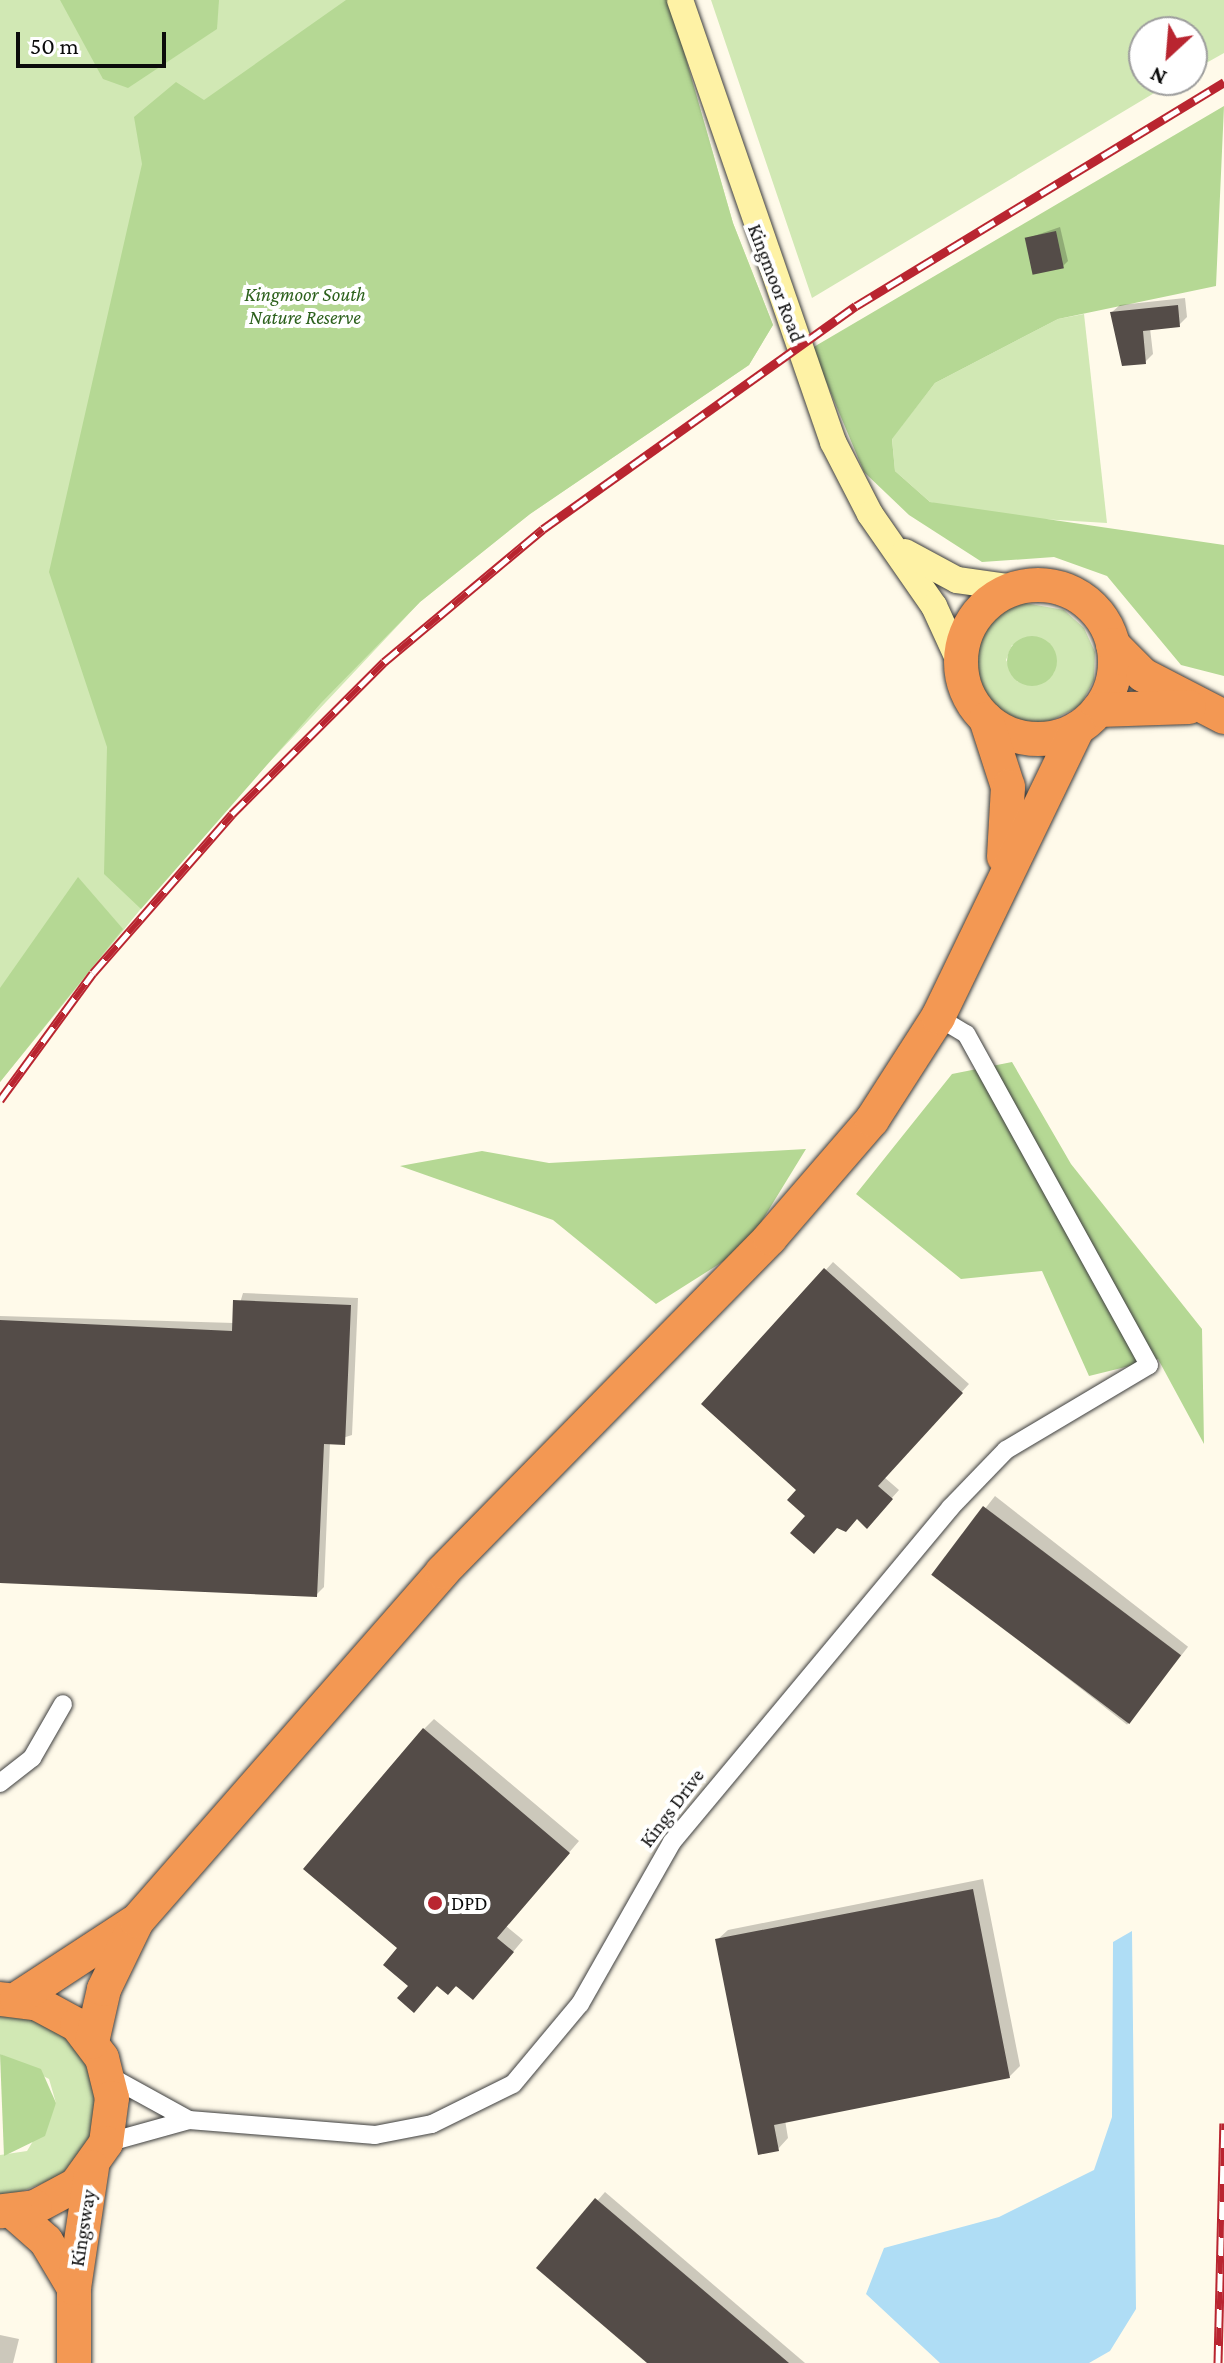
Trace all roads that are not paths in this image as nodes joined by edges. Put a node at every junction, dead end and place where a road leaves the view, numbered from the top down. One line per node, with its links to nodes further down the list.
1 (680, 0): 2 (street, Kingmoor Road)
2 (902, 550): 3 (street, Kingmoor Road); 5 (street, Kingmoor Road)
3 (1015, 588): 4 (highway); 5 (highway)
4 (1113, 645): 6 (highway); 8 (highway)
5 (961, 665): 7 (highway)
6 (1211, 712): 8 (highway)
7 (986, 719): 8 (highway); 9 (highway)
8 (1088, 719): 9 (highway)
9 (1001, 881): 10 (highway)
10 (938, 1017): 13 (highway); 17 (street, Kings Drive)
11 (63, 1704): 12 (street)
12 (0, 1783)
13 (137, 1921): 14 (highway); 15 (highway)
14 (8, 1999): 15 (highway)
15 (92, 2042): 16 (highway)
16 (109, 2076): 17 (street, Kings Drive); 18 (highway, Kingsway)
17 (189, 2120): 18 (street, Kings Drive)
18 (99, 2155): 19 (highway); 20 (highway, Kingsway)
19 (6, 2211): 20 (highway, Kingsway)
20 (74, 2288): 21 (highway, Kingsway)
21 (74, 2363)

